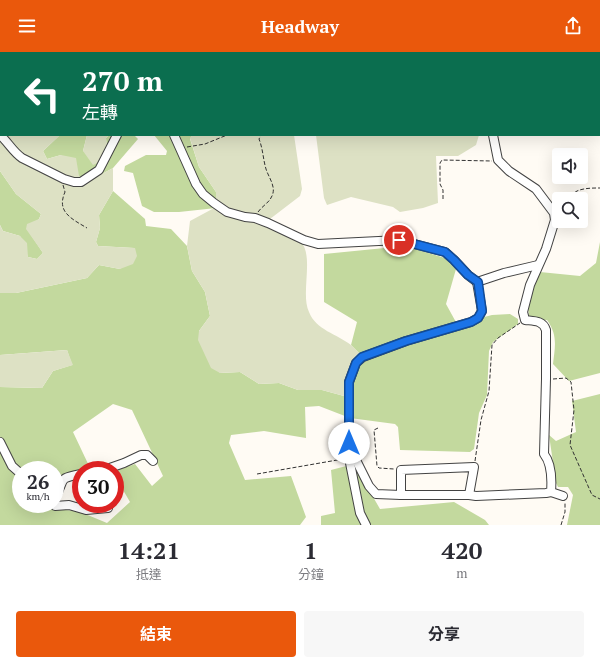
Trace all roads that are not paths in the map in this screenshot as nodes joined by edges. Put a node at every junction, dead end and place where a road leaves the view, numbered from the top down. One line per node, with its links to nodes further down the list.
1 (1, 136): 2 (street)
2 (116, 136)
3 (174, 136): 6 (street)
4 (493, 136): 5 (street)
5 (538, 265): 6 (street); 12 (street)
6 (478, 282): 8 (street)
7 (0, 442): 11 (street)
8 (349, 458): 13 (street); 16 (street)
9 (153, 461): 10 (street)
10 (124, 463)
11 (12, 466)
12 (551, 492): 14 (street); 15 (street)
13 (401, 495): 14 (street); 14 (street)
14 (469, 495)
15 (563, 496)
16 (366, 525)

